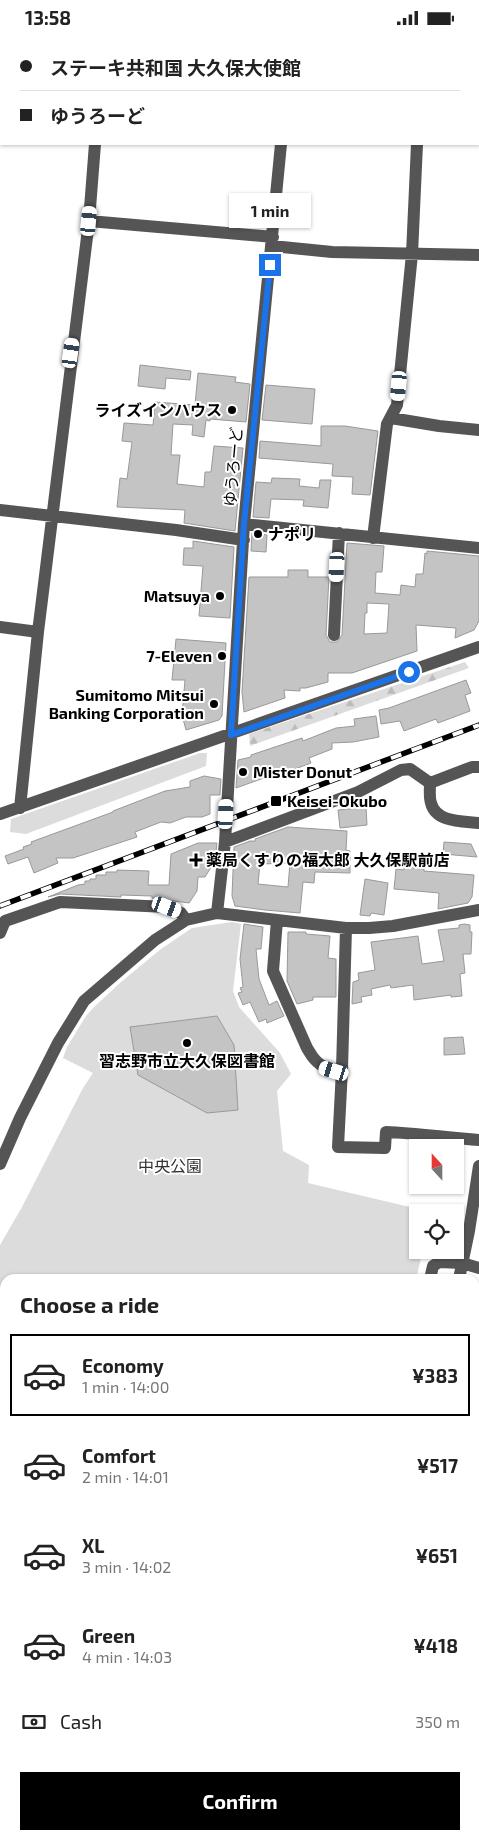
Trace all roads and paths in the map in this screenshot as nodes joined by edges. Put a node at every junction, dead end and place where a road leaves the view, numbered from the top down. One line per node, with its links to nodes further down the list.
1 (95, 145): 4 (street)
2 (281, 145): 5 (street, ゆうろーど)
3 (417, 145): 6 (street)
4 (89, 221): 5 (street); 11 (street)
5 (272, 242): 6 (street); 12 (street, ゆうろーど)
6 (412, 254): 7 (street); 8 (street)
7 (479, 255)
8 (390, 418): 9 (street); 14 (street)
9 (479, 430)
10 (0, 510): 11 (street)
11 (52, 516): 15 (street); 18 (street)
12 (244, 524): 13 (street); 15 (street, ゆうろーど)
13 (339, 533): 14 (street); 19 (street)
14 (373, 537): 16 (street)
15 (244, 540): 21 (street, ゆうろーど)
16 (479, 548)
17 (0, 627): 18 (street)
18 (38, 632): 24 (street)
19 (334, 635)
20 (479, 647): 21 (street)
21 (231, 735): 24 (street); 27 (street, ゆうろーど)
22 (479, 767): 23 (street)
23 (430, 783): 26 (street); 27 (street)
24 (20, 808): 25 (street)
25 (0, 814)
26 (479, 823)
27 (225, 842): 29 (street, ゆうろーど)
28 (479, 910): 32 (street)
29 (217, 913): 30 (street); 31 (street)
30 (186, 920): 33 (street); 36 (street)
31 (277, 920): 32 (street); 34 (street)
32 (346, 927): 34 (street)
33 (0, 933)
34 (342, 1069): 35 (street)
35 (479, 1141)
36 (0, 1164)
37 (479, 1166): 38 (street)
38 (476, 1198): 39 (street)
39 (462, 1263): 40 (street); 41 (street); 42 (street)
40 (479, 1268)
41 (431, 1274)
42 (460, 1274)

